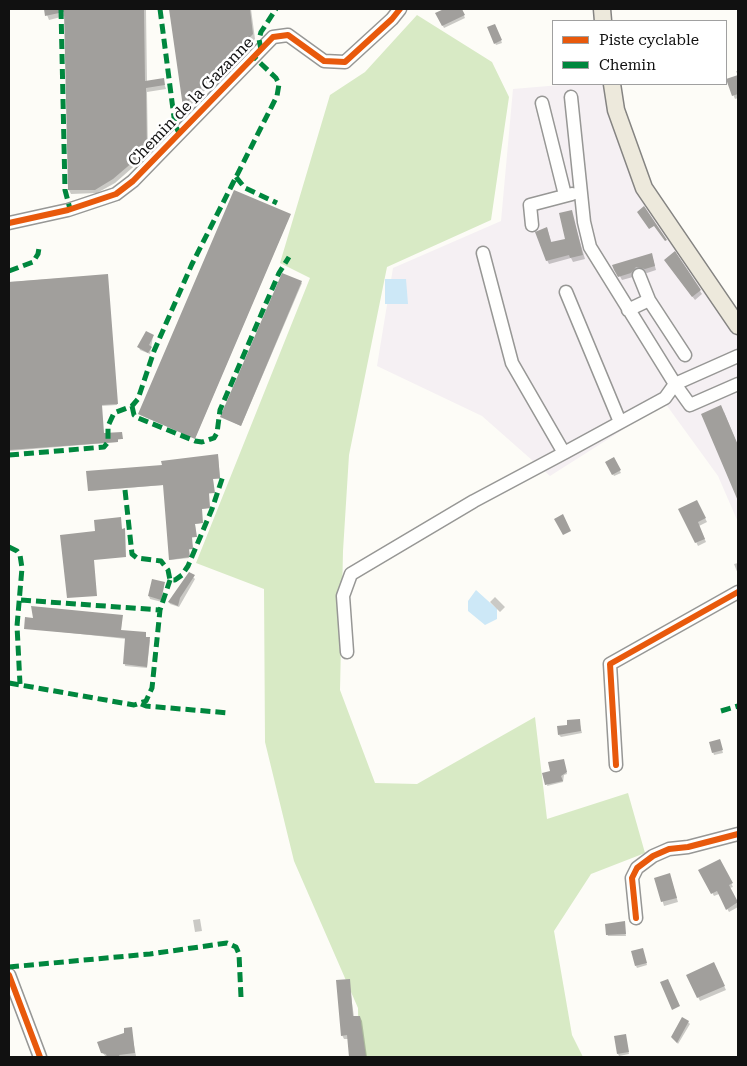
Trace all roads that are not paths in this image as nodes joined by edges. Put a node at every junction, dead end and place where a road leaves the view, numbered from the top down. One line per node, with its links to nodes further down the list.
1 (400, 9): 7 (street, Chemin de la Gazanne)
2 (612, 85): 14 (main road)
3 (571, 97): 5 (street)
4 (542, 103): 6 (street)
5 (581, 191): 6 (street); 13 (street)
6 (566, 195): 8 (street)
7 (9, 223)
8 (532, 225)
9 (483, 253): 20 (street)
10 (639, 275): 12 (street)
11 (566, 292): 19 (street)
12 (649, 300): 13 (street); 15 (street)
13 (628, 310): 17 (street)
14 (738, 326)
15 (685, 355)
16 (738, 356): 17 (street)
17 (675, 384): 18 (street); 19 (street)
18 (738, 384)
19 (620, 422): 20 (street)
20 (564, 453): 22 (street)
21 (738, 592): 23 (street)
22 (347, 652)
23 (616, 765)
24 (738, 834): 25 (street)
25 (636, 918)
26 (9, 975): 27 (street)
27 (40, 1057)

